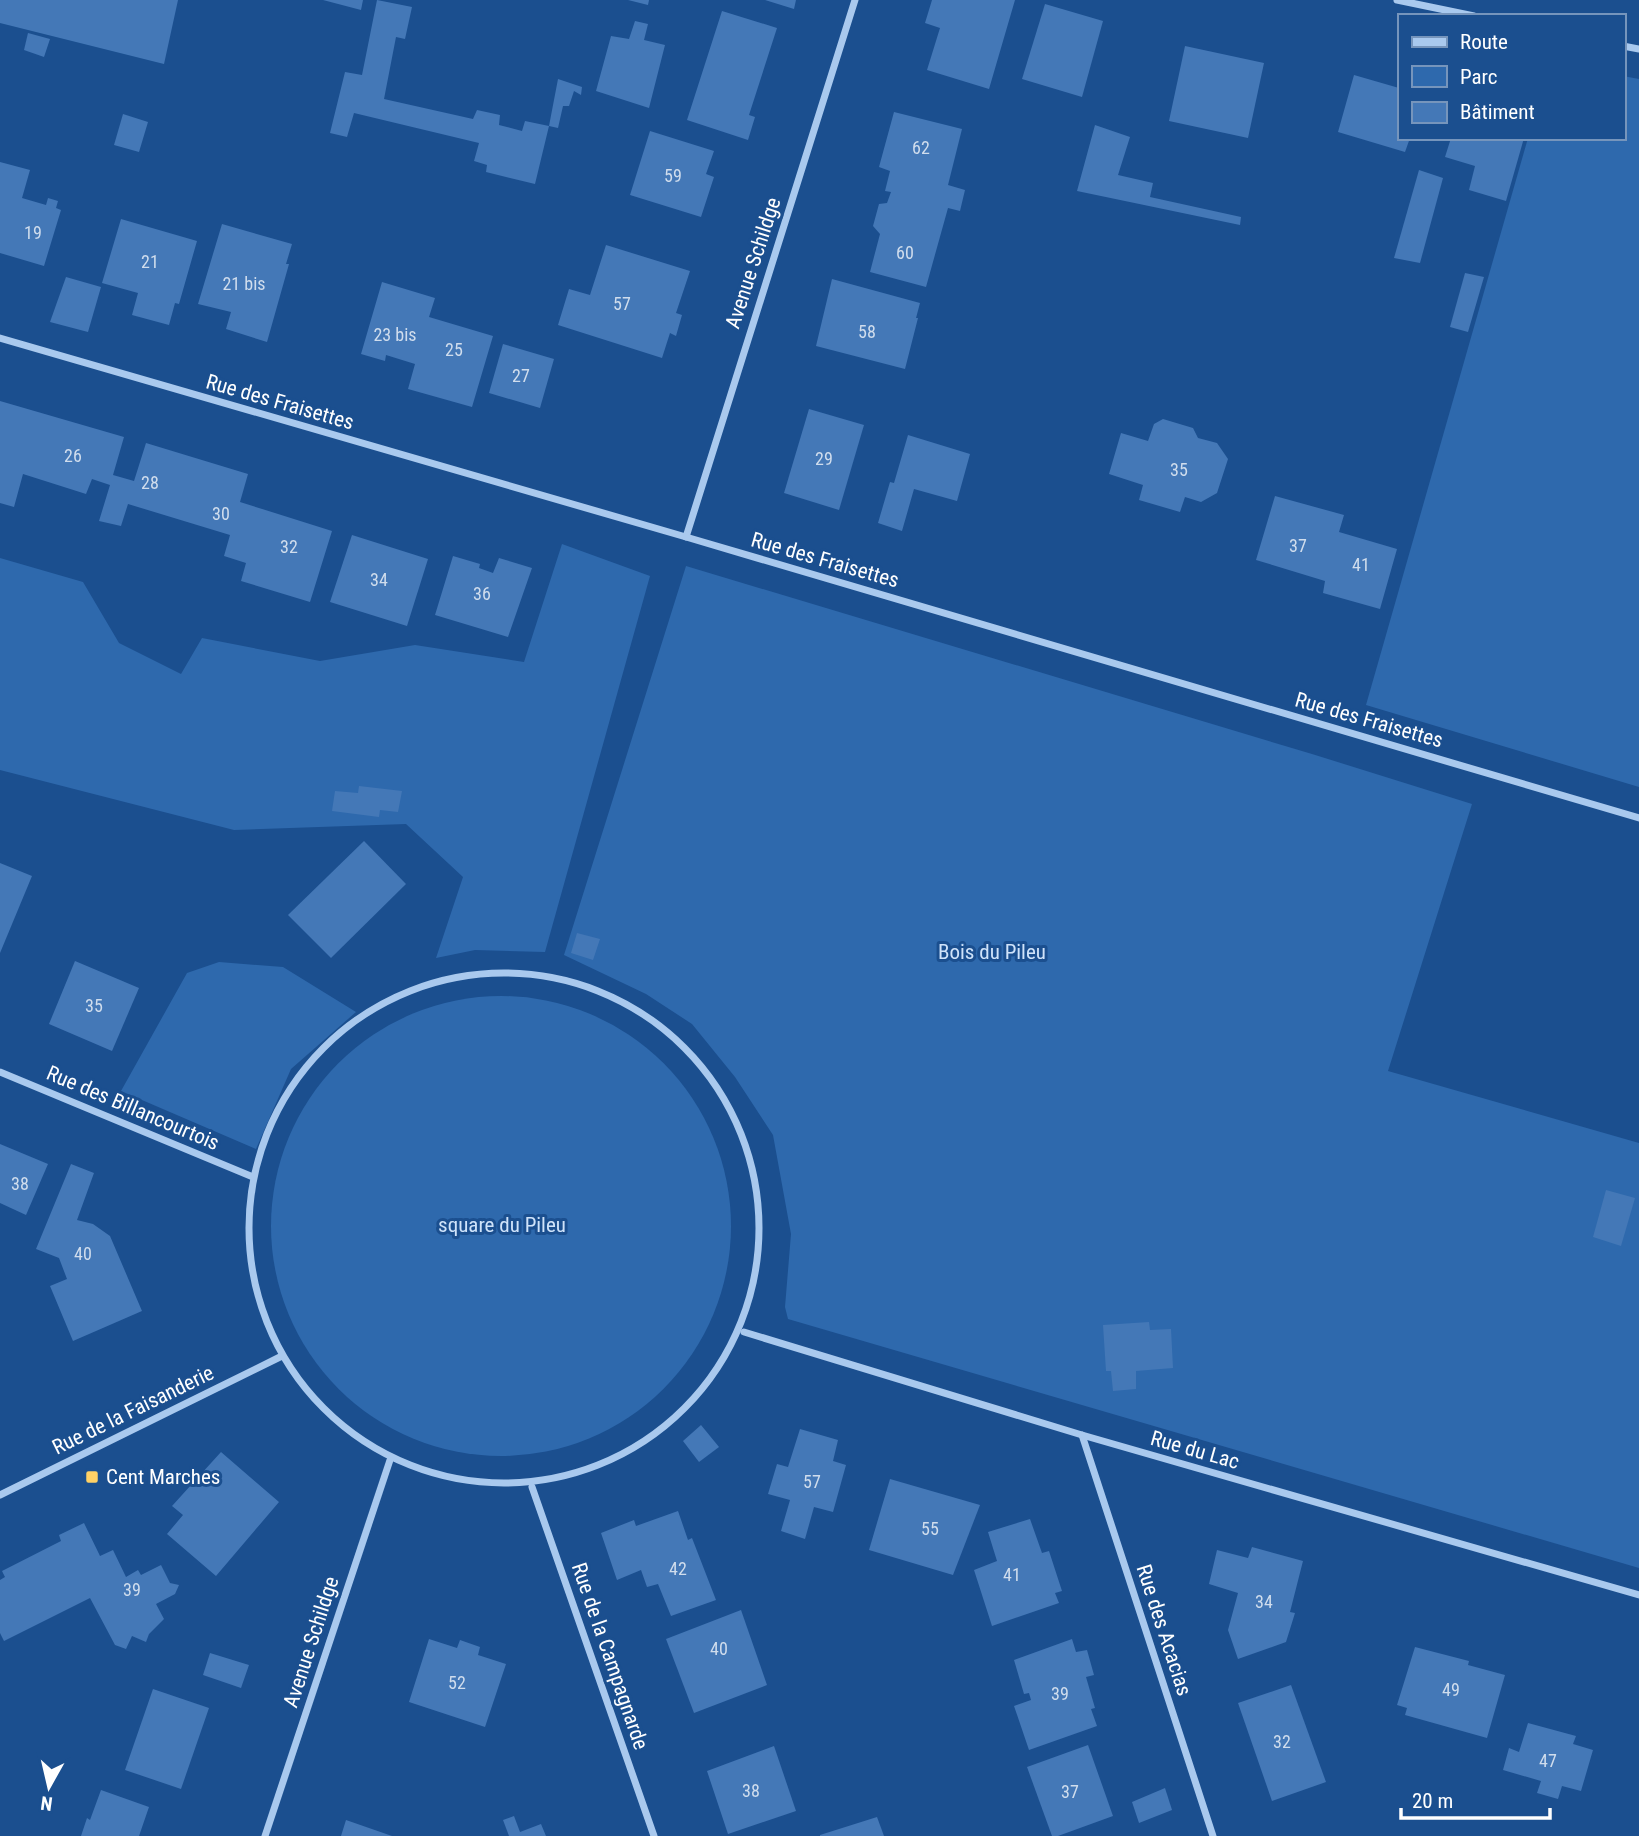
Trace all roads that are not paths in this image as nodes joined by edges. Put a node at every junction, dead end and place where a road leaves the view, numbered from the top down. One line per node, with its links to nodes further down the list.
1 (855, 0): 5 (street, Avenue Schildge)
2 (1397, 0): 3 (street)
3 (1464, 14)
4 (0, 338): 5 (street, Rue des Fraisettes)
5 (686, 537): 6 (street, Rue des Fraisettes)
6 (1639, 818)
7 (0, 1072): 8 (street, Rue des Billancourtois)
8 (253, 1177): 9 (street); 10 (street)
9 (744, 1332): 11 (street, Rue du Lac); 13 (street)
10 (282, 1356): 12 (street); 14 (street, Rue de la Faisanderie)
11 (1082, 1435): 15 (street, Rue du Lac); 18 (street, Rue des Acacias)
12 (390, 1460): 13 (street); 16 (street, Avenue Schildge)
13 (532, 1487): 17 (street, Rue de la Campagnarde)
14 (0, 1495)
15 (1639, 1595)
16 (265, 1836)
17 (654, 1836)
18 (1213, 1836)

